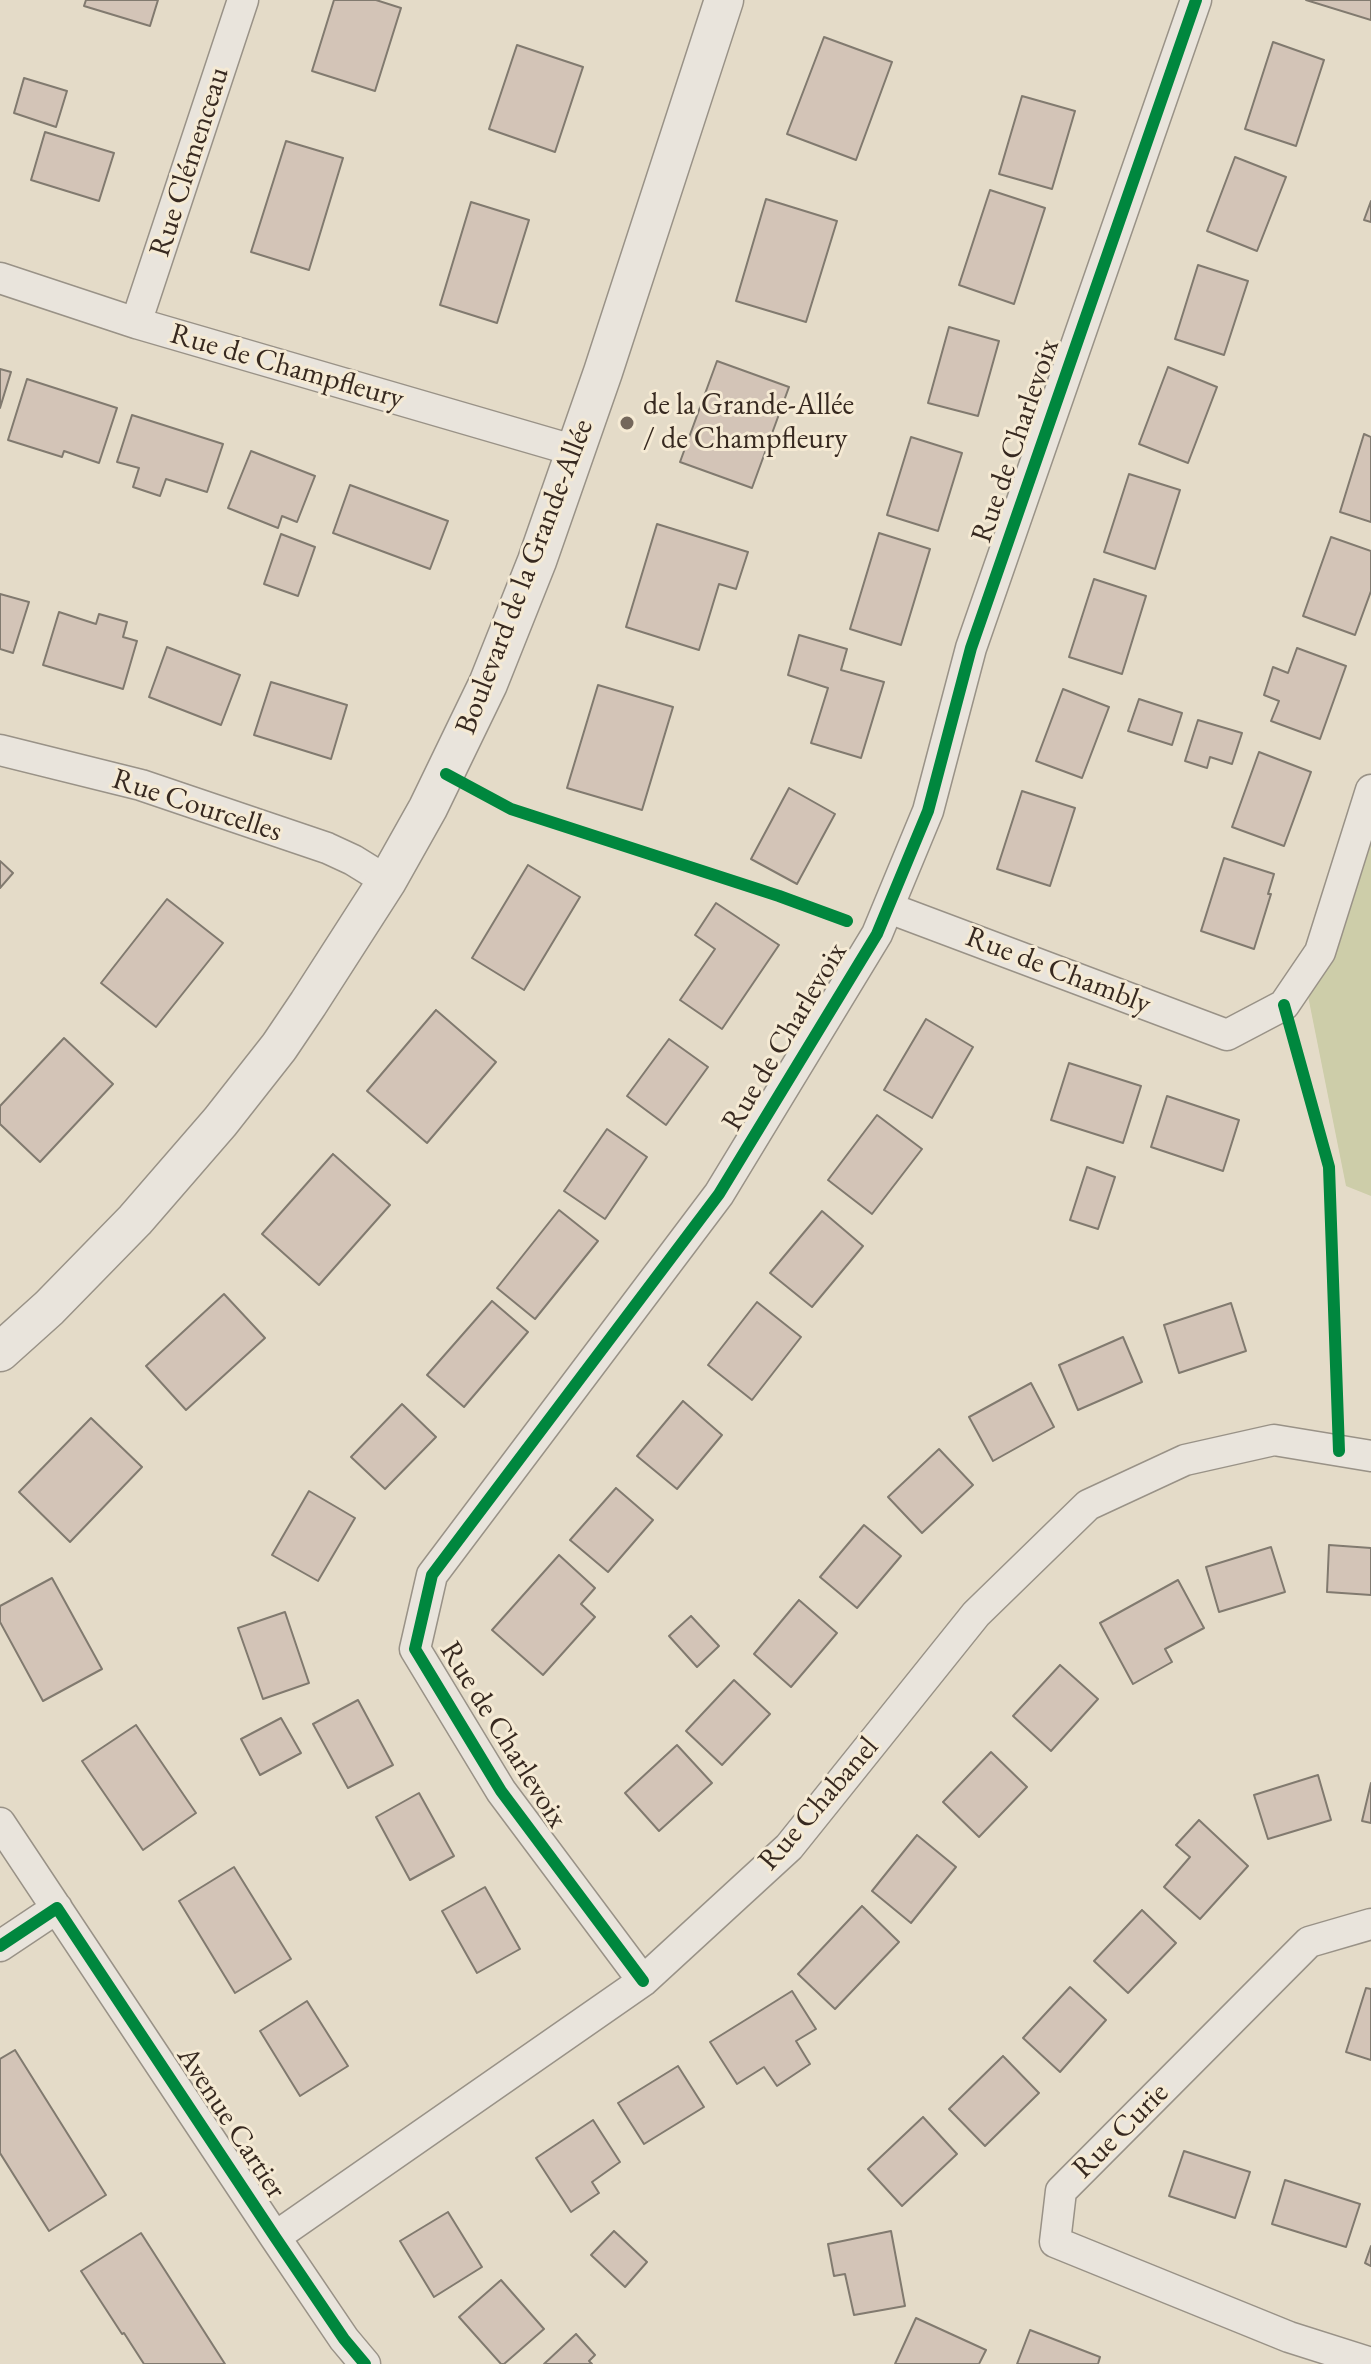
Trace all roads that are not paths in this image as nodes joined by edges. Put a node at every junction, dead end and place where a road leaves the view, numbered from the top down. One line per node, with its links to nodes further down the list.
1 (243, 0): 5 (street, Rue Clémenceau)
2 (724, 0): 6 (street, Boulevard de la Grande-Allée)
3 (1196, 0): 10 (street, Rue de Charlevoix)
4 (0, 278): 5 (street, Rue de Champfleury)
5 (136, 323): 6 (street, Rue de Champfleury)
6 (576, 451): 9 (street, Boulevard de la Grande-Allée)
7 (0, 750): 9 (street, Rue Courcelles)
8 (1371, 790): 10 (street, Rue de Chambly)
9 (387, 881): 11 (street, Boulevard de la Grande-Allée)
10 (889, 908): 17 (street, Rue de Charlevoix)
11 (0, 1352)
12 (1371, 1456): 17 (street, Rue Chabanel)
13 (0, 1823): 14 (street, Avenue Cartier)
14 (57, 1908): 16 (street); 18 (street, Avenue Cartier)
15 (1371, 1924): 19 (street, Rue Curie)
16 (0, 1946)
17 (643, 1981): 18 (street, Rue Chabanel)
18 (275, 2237): 20 (street, Avenue Cartier)
19 (1371, 2363)
20 (365, 2364)

